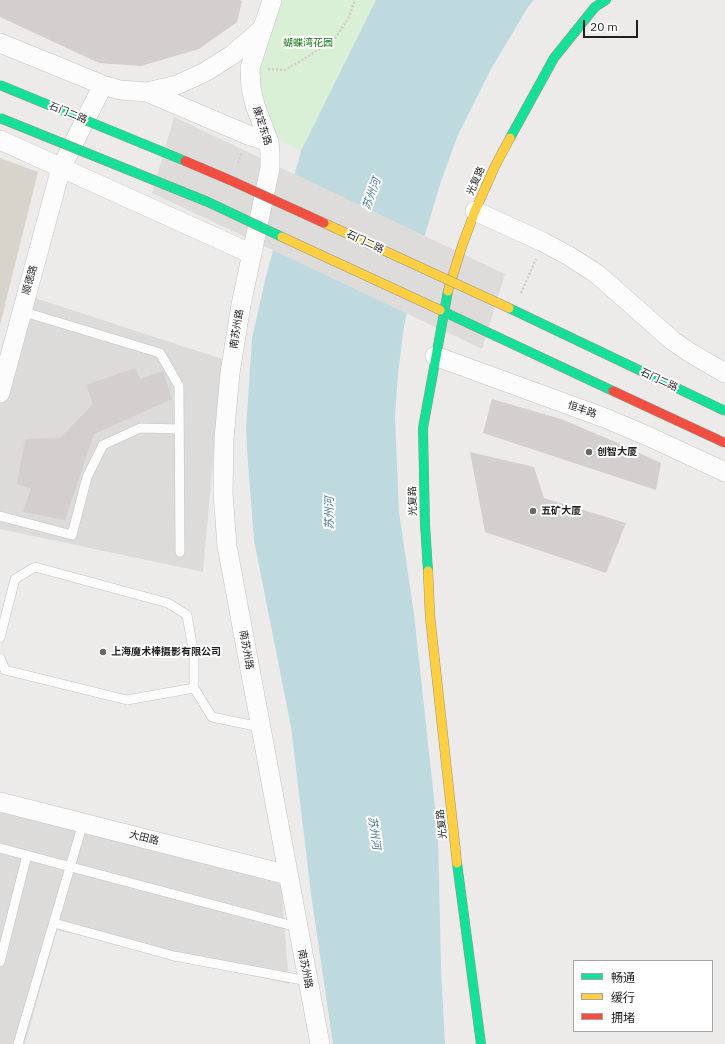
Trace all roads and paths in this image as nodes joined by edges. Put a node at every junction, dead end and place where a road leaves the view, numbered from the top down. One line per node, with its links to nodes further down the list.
1 (272, 0): 4 (street, 康定东路)
2 (355, 0): 6 (path)
3 (606, 0): 16 (main road, 光复路)
4 (262, 28): 6 (street, 康定东路); 9 (street)
5 (0, 44): 8 (street)
6 (250, 68): 13 (street, 康定东路)
7 (0, 85): 15 (main road, 石门二路, bridge)
8 (103, 85): 9 (street); 14 (street, 顺德路)
9 (147, 92): 11 (street)
10 (0, 118): 26 (main road, bridge)
11 (248, 135): 13 (street); 15 (path)
12 (0, 140): 14 (street)
13 (269, 142): 18 (street, 康定东路)
14 (61, 168): 18 (street); 20 (street, 顺德路)
15 (232, 180): 19 (main road, 石门二路, bridge)
16 (475, 211): 17 (street); 21 (main road, 光复路)
17 (543, 242): 19 (path); 22 (street)
18 (252, 254): 33 (street, 南苏州路)
19 (513, 310): 24 (main road, 石门二路, bridge)
20 (21, 312): 23 (street, 顺德路); 25 (lane)
21 (436, 356): 27 (street, 恒丰路); 46 (main road, 光复路)
22 (725, 373)
23 (0, 393)
24 (725, 411)
25 (179, 429): 28 (lane); 29 (lane)
26 (725, 443)
27 (725, 472)
28 (0, 516)
29 (180, 552)
30 (0, 638): 32 (lane)
31 (0, 658): 32 (lane)
32 (194, 688): 33 (lane)
33 (260, 727): 39 (street, 南苏州路)
34 (0, 802): 35 (street, 大田路)
35 (83, 823): 38 (lane); 39 (street, 大田路)
36 (0, 848): 37 (lane)
37 (27, 855): 38 (lane); 42 (lane)
38 (71, 867): 40 (lane); 41 (lane)
39 (288, 875): 41 (street, 南苏州路)
40 (54, 923): 43 (lane); 44 (lane)
41 (297, 927): 43 (street, 南苏州路)
42 (0, 962)
43 (308, 981): 45 (street, 南苏州路)
44 (18, 1044)
45 (320, 1044)
46 (481, 1044)

